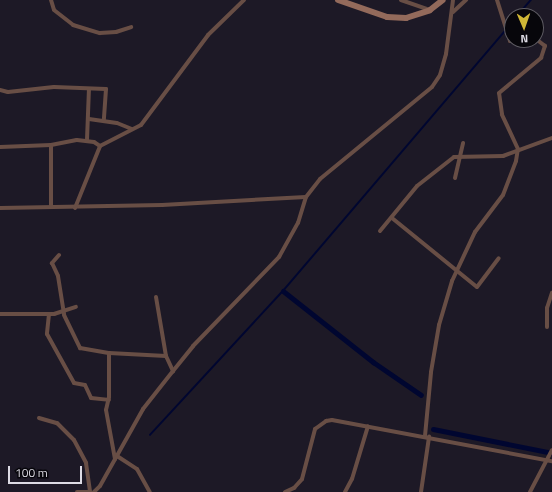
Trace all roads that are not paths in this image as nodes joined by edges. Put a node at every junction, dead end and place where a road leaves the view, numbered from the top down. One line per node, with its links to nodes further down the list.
1 (51, 0): 12 (street)
2 (244, 0): 18 (street)
3 (338, 0): 9 (main road)
4 (401, 0): 9 (street)
5 (443, 0): 9 (main road)
6 (453, 0): 10 (street)
7 (466, 0): 10 (street)
8 (497, 0): 11 (street)
9 (430, 10)
10 (453, 12): 28 (street)
11 (504, 22)
12 (131, 27)
13 (544, 45): 25 (street)
14 (89, 89): 15 (street); 16 (street); 17 (street)
15 (0, 90)
16 (89, 119): 17 (street); 20 (street)
17 (104, 120): 18 (street)
18 (132, 129): 23 (street)
19 (552, 138): 25 (street)
20 (87, 140): 22 (street); 23 (street)
21 (463, 143): 26 (street)
22 (51, 144): 24 (street); 29 (street)
23 (100, 146): 31 (street)
24 (0, 147)
25 (518, 149): 26 (street); 36 (street)
26 (460, 155): 27 (street); 32 (street)
27 (455, 178)
28 (306, 197): 31 (street); 46 (street)
29 (51, 206): 30 (street); 31 (street)
30 (0, 208)
31 (75, 208)
32 (392, 218): 33 (street); 36 (street)
33 (380, 231)
34 (59, 255): 40 (street)
35 (499, 258): 36 (street)
36 (456, 271): 50 (street)
37 (552, 293): 43 (street)
38 (156, 297): 45 (street)
39 (76, 307): 40 (street)
40 (62, 310): 42 (street); 44 (street)
41 (0, 314): 42 (street)
42 (49, 314): 47 (street)
43 (547, 327)
44 (109, 353): 45 (street); 47 (street)
45 (166, 356): 46 (street)
46 (173, 371): 52 (street)
47 (108, 400): 52 (street)
48 (39, 418): 57 (street)
49 (368, 426): 50 (street); 61 (street); 62 (street)
50 (427, 437): 53 (street); 63 (street)
51 (552, 450): 53 (street)
52 (116, 457): 55 (street); 60 (street)
53 (547, 460): 54 (street); 64 (street)
54 (552, 461)
55 (100, 486): 58 (street); 59 (street)
56 (77, 492): 57 (street)
57 (90, 492)
58 (94, 492)
59 (100, 492)
60 (150, 492)
61 (285, 492)
62 (345, 492)
63 (421, 492)
64 (530, 492)

